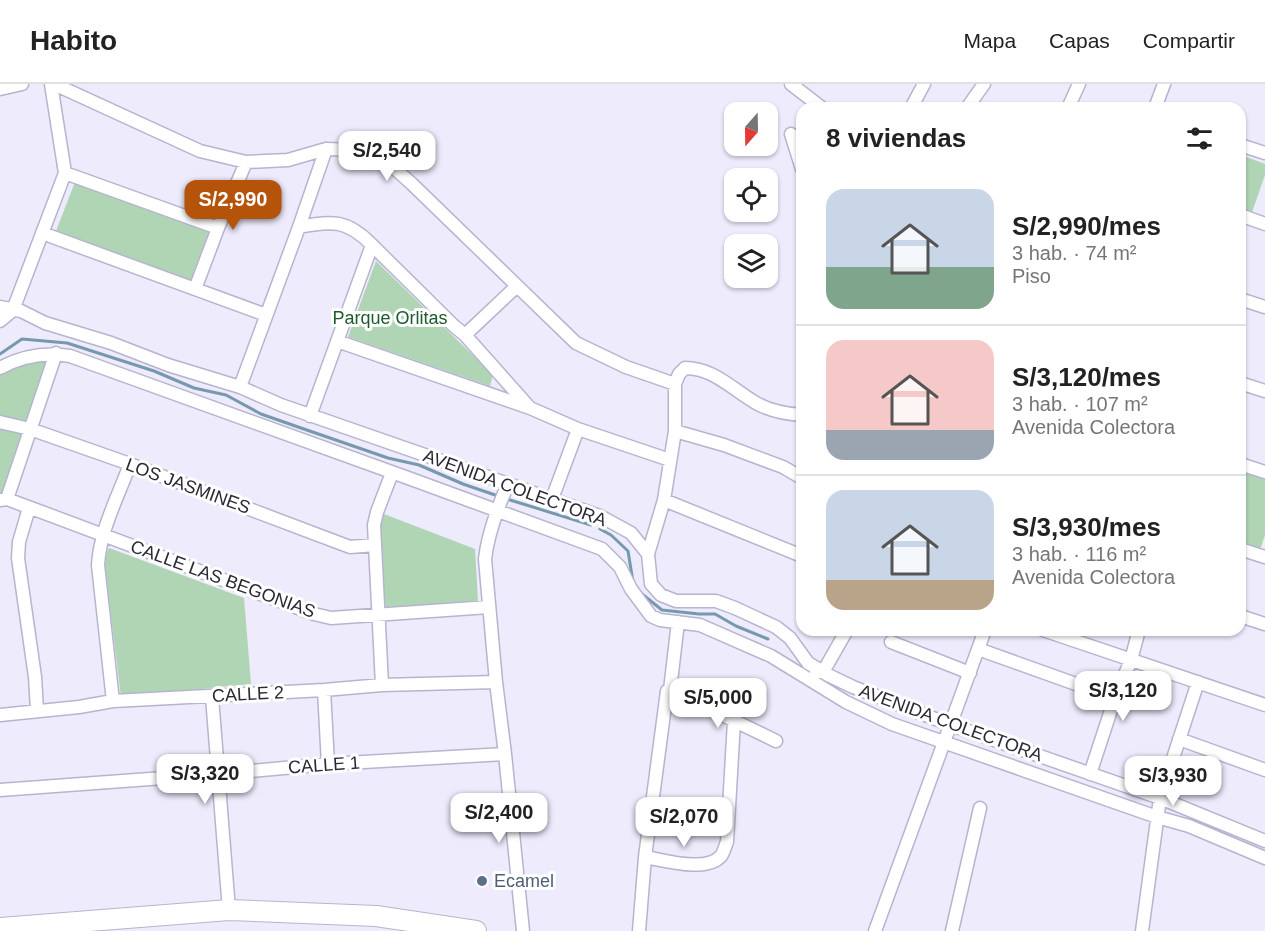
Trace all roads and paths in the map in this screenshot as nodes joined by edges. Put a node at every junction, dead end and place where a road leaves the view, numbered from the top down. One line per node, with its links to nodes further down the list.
1 (22, 84): 8 (street)
2 (52, 84): 19 (street); 20 (street)
3 (791, 84): 9 (street)
4 (924, 84): 10 (street)
5 (984, 84): 11 (street)
6 (1079, 84): 12 (street)
7 (1164, 84): 13 (street)
8 (0, 89)
9 (814, 102)
10 (914, 102)
11 (971, 102)
12 (1071, 102)
13 (1157, 102)
14 (791, 134): 17 (street)
15 (1246, 147): 18 (street)
16 (326, 149): 19 (street); 23 (street); 27 (street)
17 (796, 150)
18 (1265, 153)
19 (246, 162): 24 (street)
20 (65, 173): 24 (street); 25 (street)
21 (1246, 216): 22 (street)
22 (1265, 224)
23 (299, 227): 26 (street); 32 (street)
24 (218, 228): 28 (street)
25 (42, 233): 28 (street); 31 (street)
26 (372, 245): 34 (street); 35 (street)
27 (517, 286): 34 (street); 38 (street)
28 (195, 289): 32 (street)
29 (1246, 300): 30 (street)
30 (1265, 307)
31 (6, 308): 33 (street); 40 (street, AVENIDA COLECTORA)
32 (266, 315): 40 (street)
33 (0, 321)
34 (465, 335): 42 (street)
35 (337, 341): 42 (street); 44 (street)
36 (56, 353): 37 (street); 46 (street); 53 (street, AVENIDA COLECTORA)
37 (0, 368)
38 (675, 384): 43 (street); 48 (street)
39 (1246, 385): 41 (street)
40 (240, 387): 44 (street, AVENIDA COLECTORA)
41 (1265, 391)
42 (530, 408): 47 (street)
43 (796, 414)
44 (310, 416): 55 (street, AVENIDA COLECTORA)
45 (0, 422): 46 (street, LOS JASMINES)
46 (30, 429): 50 (street, LOS JASMINES); 57 (street)
47 (578, 429): 49 (street); 56 (street)
48 (675, 431): 49 (street); 54 (street)
49 (670, 460): 58 (street)
50 (130, 464): 61 (street); 62 (street, LOS JASMINES)
51 (1246, 466): 52 (street)
52 (1265, 472)
53 (392, 473): 60 (street, AVENIDA COLECTORA); 62 (street)
54 (796, 475)
55 (508, 484): 56 (street, AVENIDA COLECTORA); 60 (street)
56 (552, 499): 64 (street, AVENIDA COLECTORA)
57 (3, 500): 59 (street, CALLE LAS BEGONIAS)
58 (664, 500): 64 (street); 65 (street)
59 (29, 508): 61 (street, CALLE LAS BEGONIAS); 91 (street)
60 (496, 510): 67 (street); 70 (street, AVENIDA COLECTORA)
61 (103, 535): 68 (street, CALLE LAS BEGONIAS); 89 (street)
62 (375, 545): 68 (street)
63 (1246, 551): 66 (street)
64 (648, 554): 80 (street, AVENIDA COLECTORA)
65 (796, 554)
66 (1265, 557)
67 (489, 607): 68 (street, CALLE LAS BEGONIAS); 82 (street)
68 (378, 614): 84 (street)
69 (1246, 618): 71 (street)
70 (678, 622): 79 (street, AVENIDA COLECTORA); 86 (street)
71 (1265, 624)
72 (844, 636): 80 (street)
73 (983, 636): 77 (street)
74 (1071, 636): 78 (street)
75 (1137, 636): 78 (street)
76 (891, 642): 81 (street)
77 (978, 649): 81 (street); 88 (street)
78 (1131, 660): 83 (street); 88 (street)
79 (795, 672): 80 (street); 97 (street, AVENIDA COLECTORA)
80 (823, 672): 94 (street, AVENIDA COLECTORA)
81 (970, 673): 94 (street)
82 (496, 682): 84 (street, CALLE 2); 98 (street)
83 (1198, 682): 90 (street); 95 (street)
84 (382, 685): 85 (street, CALLE 2)
85 (324, 690): 87 (street, CALLE 2); 99 (street)
86 (670, 690): 93 (street); 108 (street)
87 (212, 697): 89 (street, CALLE 2); 101 (street)
88 (1116, 698): 102 (street)
89 (113, 701): 91 (street, CALLE 2)
90 (1265, 705)
91 (38, 710): 92 (street, CALLE 2)
92 (0, 715)
93 (734, 721): 96 (street); 108 (street)
94 (951, 725): 97 (street); 102 (street, AVENIDA COLECTORA)
95 (1179, 739): 100 (street); 104 (street)
96 (776, 741)
97 (945, 741): 106 (street, AVENIDA COLECTORA); 117 (street)
98 (505, 754): 99 (street, CALLE 1); 115 (street)
99 (328, 764): 101 (street, CALLE 1)
100 (1265, 770)
101 (218, 774): 103 (street, CALLE 1); 110 (street)
102 (1090, 774): 104 (street, AVENIDA COLECTORA)
103 (0, 790)
104 (1160, 798): 106 (street); 107 (street, AVENIDA COLECTORA)
105 (980, 808): 118 (street)
106 (1157, 817): 109 (street, AVENIDA COLECTORA); 119 (street)
107 (1265, 841)
108 (645, 857): 116 (street)
109 (1265, 858)
110 (238, 915): 111 (highway); 112 (highway); 113 (highway); 114 (highway)
111 (0, 928)
112 (113, 931)
113 (396, 931)
114 (476, 931)
115 (523, 931)
116 (639, 931)
117 (875, 931)
118 (952, 931)
119 (1142, 931)

